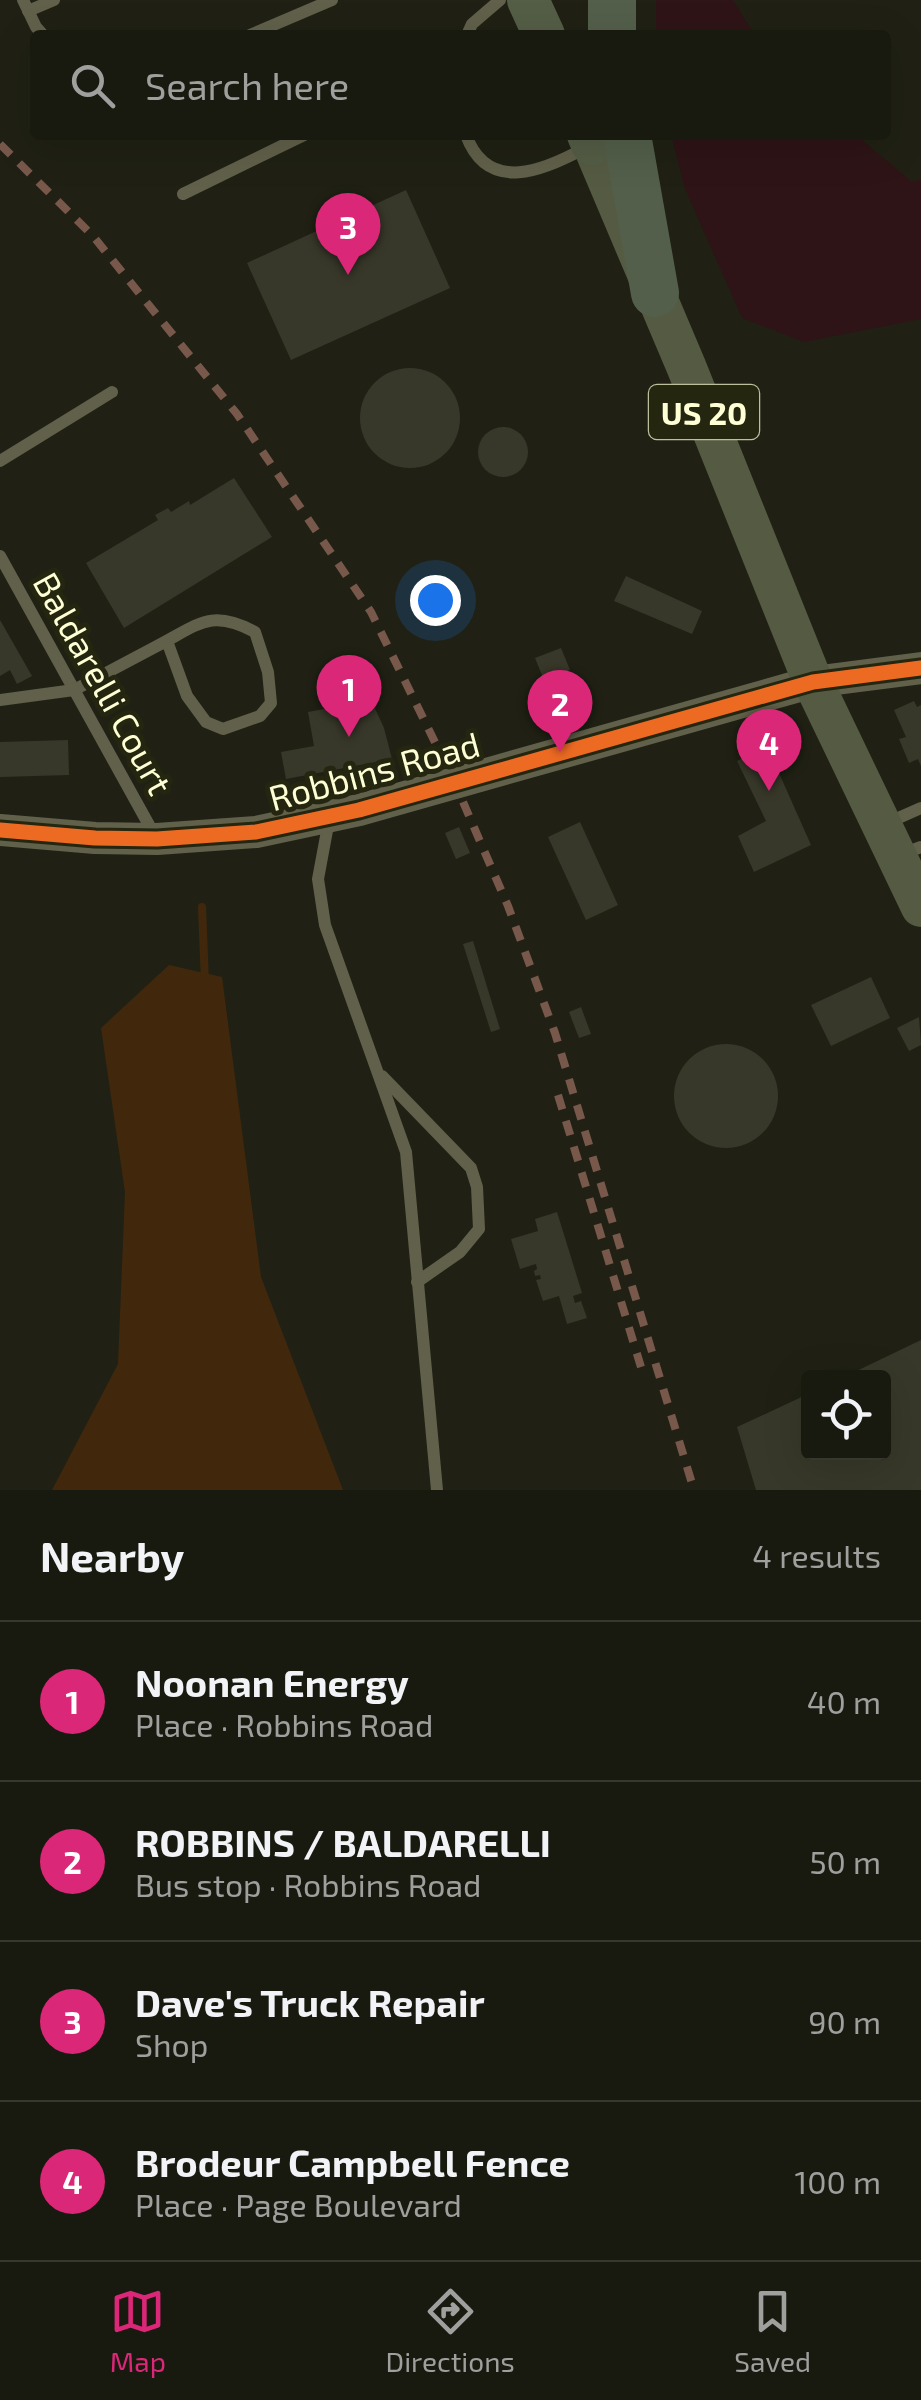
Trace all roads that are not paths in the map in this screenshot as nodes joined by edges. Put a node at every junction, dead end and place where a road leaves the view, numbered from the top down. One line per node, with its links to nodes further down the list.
1 (54, 0): 6 (lane)
2 (500, 0): 9 (lane)
3 (528, 0): 10 (highway)
4 (612, 0): 11 (highway)
5 (324, 2): 8 (lane)
6 (26, 6): 7 (lane)
7 (39, 30)
8 (261, 30)
9 (470, 30)
10 (542, 30)
11 (612, 30)
12 (294, 140): 16 (lane)
13 (468, 140): 14 (lane)
14 (598, 140)
15 (603, 140): 17 (highway)
16 (183, 194)
17 (655, 294): 23 (main road, US 20)
18 (112, 392): 19 (lane)
19 (0, 461)
20 (0, 556): 24 (lane, Baldarelli Court)
21 (166, 641): 21 (lane); 24 (lane)
22 (921, 668): 23 (street, Robbins Road)
23 (813, 682): 27 (street, Robbins Road); 30 (main road, US 20)
24 (74, 690): 25 (lane); 29 (lane, Baldarelli Court)
25 (0, 700)
26 (921, 808): 30 (lane)
27 (329, 817): 29 (street, Robbins Road); 32 (lane)
28 (0, 830): 29 (street, Robbins Road)
29 (156, 839)
30 (900, 843): 31 (main road, US 20)
31 (921, 907)
32 (377, 1071): 33 (lane); 33 (lane)
33 (417, 1282): 34 (lane)
34 (437, 1490)

